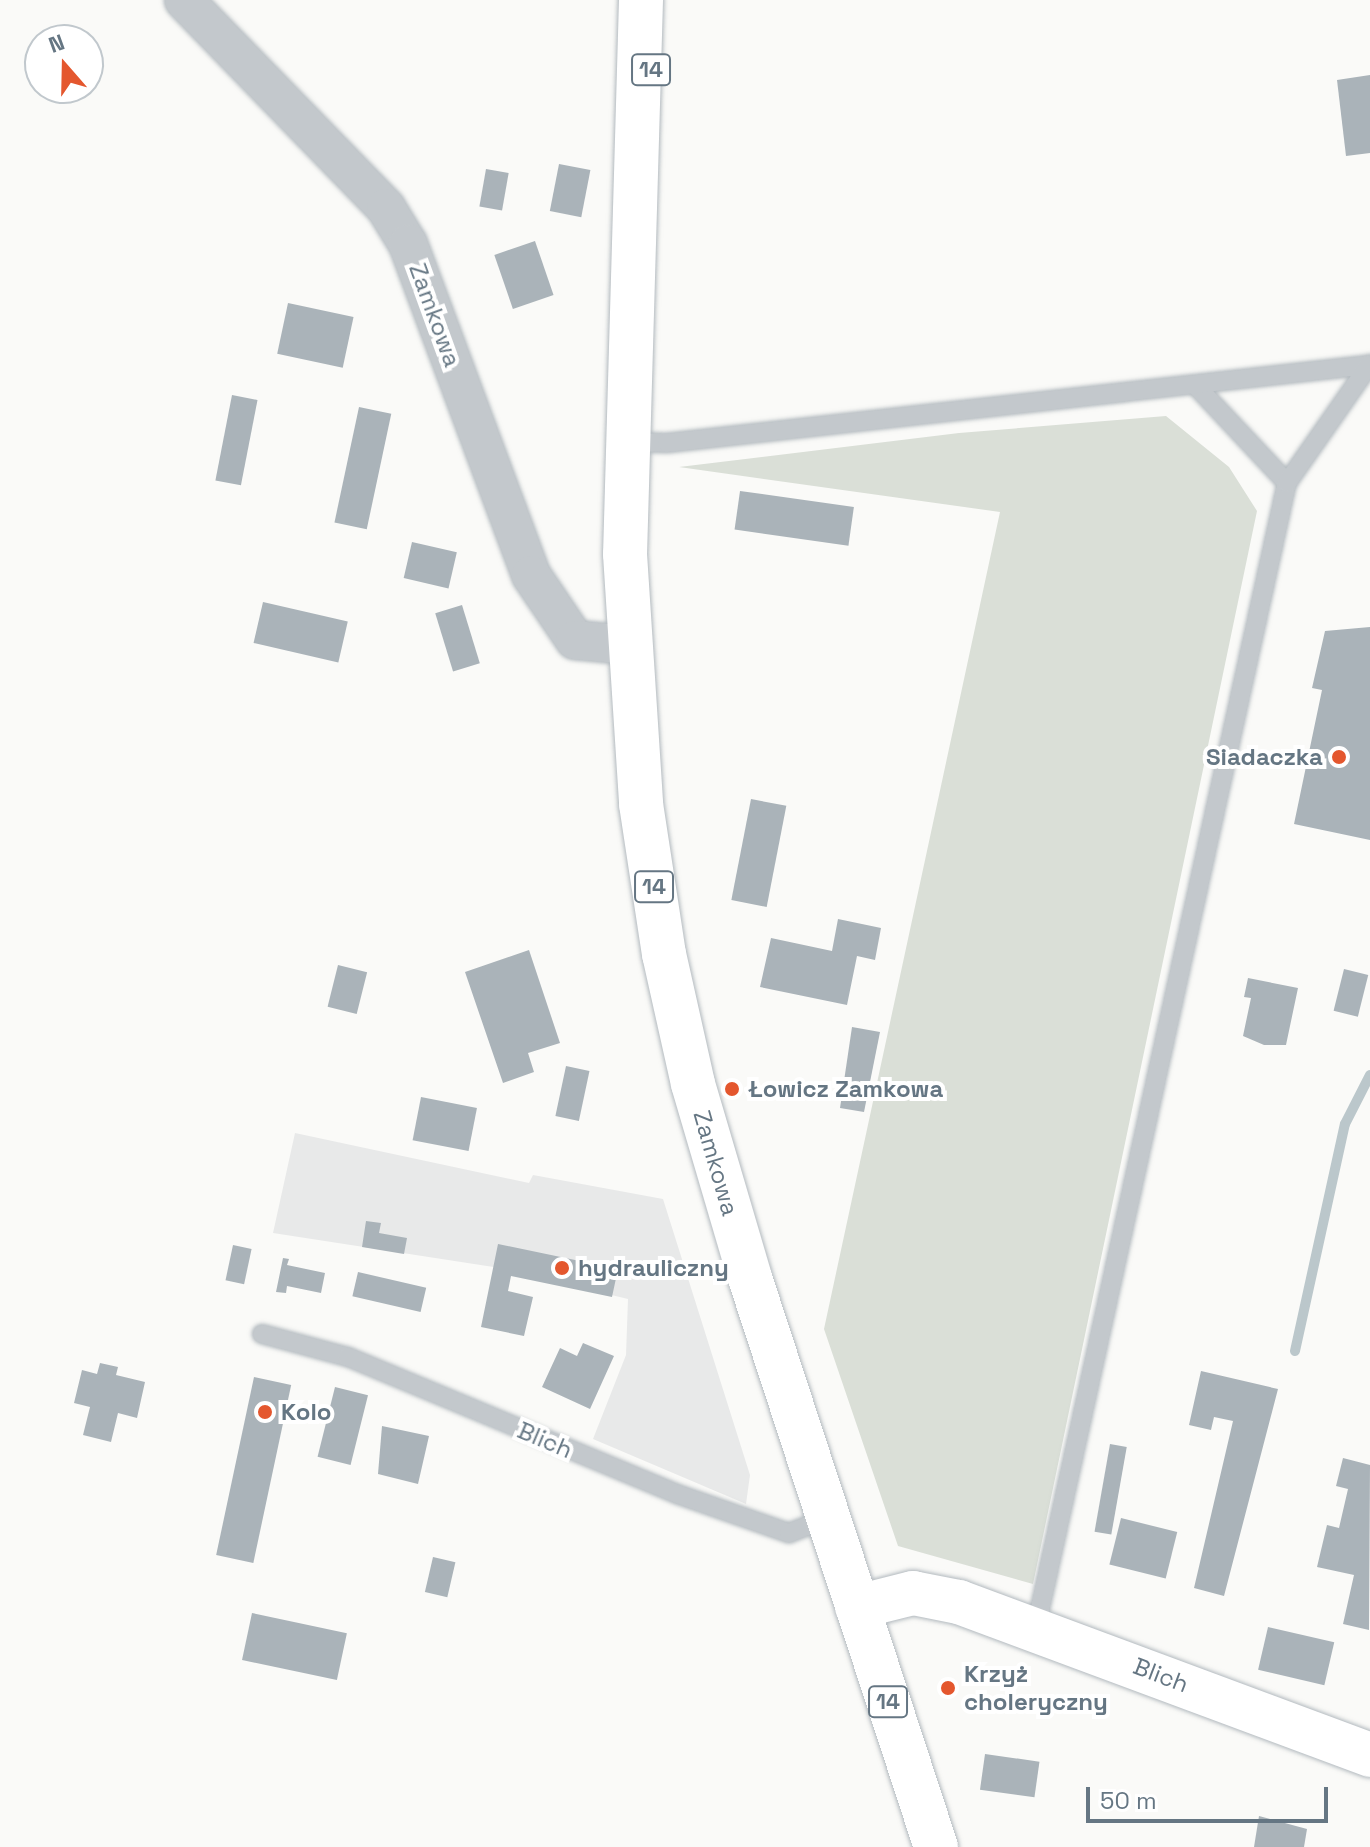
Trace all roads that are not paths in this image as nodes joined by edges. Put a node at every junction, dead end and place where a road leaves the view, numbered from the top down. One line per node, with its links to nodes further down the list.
1 (184, 0): 9 (street, Zamkowa)
2 (641, 0): 4 (main road, Zamkowa / 14)
3 (661, 0): 4 (main road, Zamkowa / 14)
4 (641, 140): 7 (main road, Zamkowa / 14)
5 (1369, 365): 6 (lane); 8 (lane)
6 (1197, 387): 7 (lane); 8 (lane)
7 (625, 441): 9 (main road, Zamkowa / 14)
8 (1287, 483): 13 (lane)
9 (628, 645): 11 (main road, Zamkowa / 14)
10 (262, 1334): 11 (lane, Blich)
11 (828, 1518): 12 (main road, Zamkowa / 14)
12 (857, 1607): 13 (main road, Blich); 15 (main road, Zamkowa / 14)
13 (1036, 1627): 14 (main road, Blich)
14 (1370, 1755)
15 (936, 1847)

